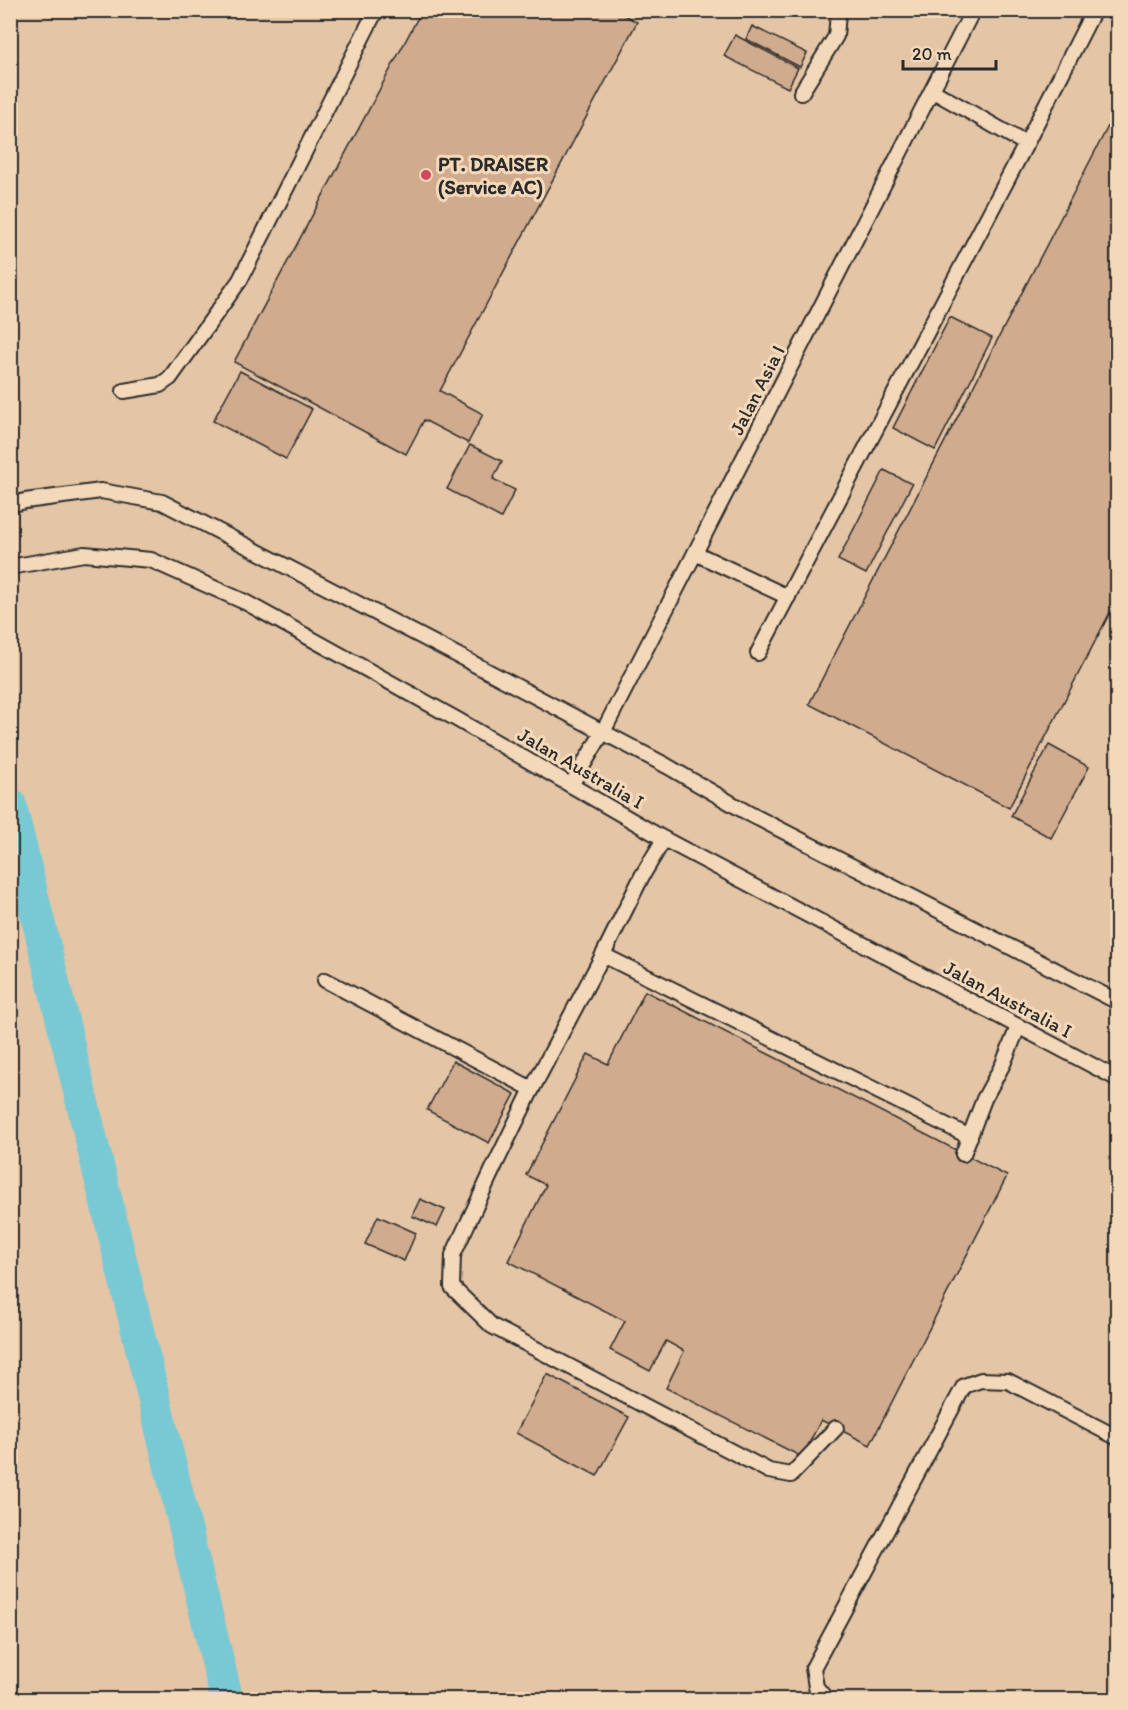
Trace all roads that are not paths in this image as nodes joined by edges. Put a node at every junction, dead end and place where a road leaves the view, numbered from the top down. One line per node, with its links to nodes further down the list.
1 (376, 10): 8 (lane)
2 (835, 10): 6 (lane)
3 (973, 10): 5 (lane, Jalan Asia I)
4 (1094, 10): 7 (lane)
5 (933, 91): 7 (lane); 10 (lane, Jalan Asia I)
6 (801, 93)
7 (1026, 144): 12 (lane)
8 (124, 391)
9 (10, 505): 14 (lane, Jalan Australia I)
10 (695, 553): 12 (lane); 14 (lane, Jalan Asia I)
11 (10, 567): 15 (lane, Jalan Australia I)
12 (788, 597): 13 (lane)
13 (758, 653)
14 (603, 732): 15 (lane, Jalan Asia I); 19 (lane, Jalan Australia I)
15 (571, 785): 16 (lane, Jalan Australia I)
16 (664, 839): 17 (lane); 20 (lane, Jalan Australia I)
17 (603, 955): 22 (lane); 23 (lane)
18 (325, 980): 22 (lane)
19 (1118, 1002)
20 (1018, 1027): 21 (lane, Jalan Australia I); 23 (lane)
21 (1118, 1079)
22 (532, 1089): 25 (lane)
23 (969, 1137): 24 (lane)
24 (963, 1154)
25 (836, 1428)
26 (1118, 1438): 27 (lane)
27 (827, 1700)

